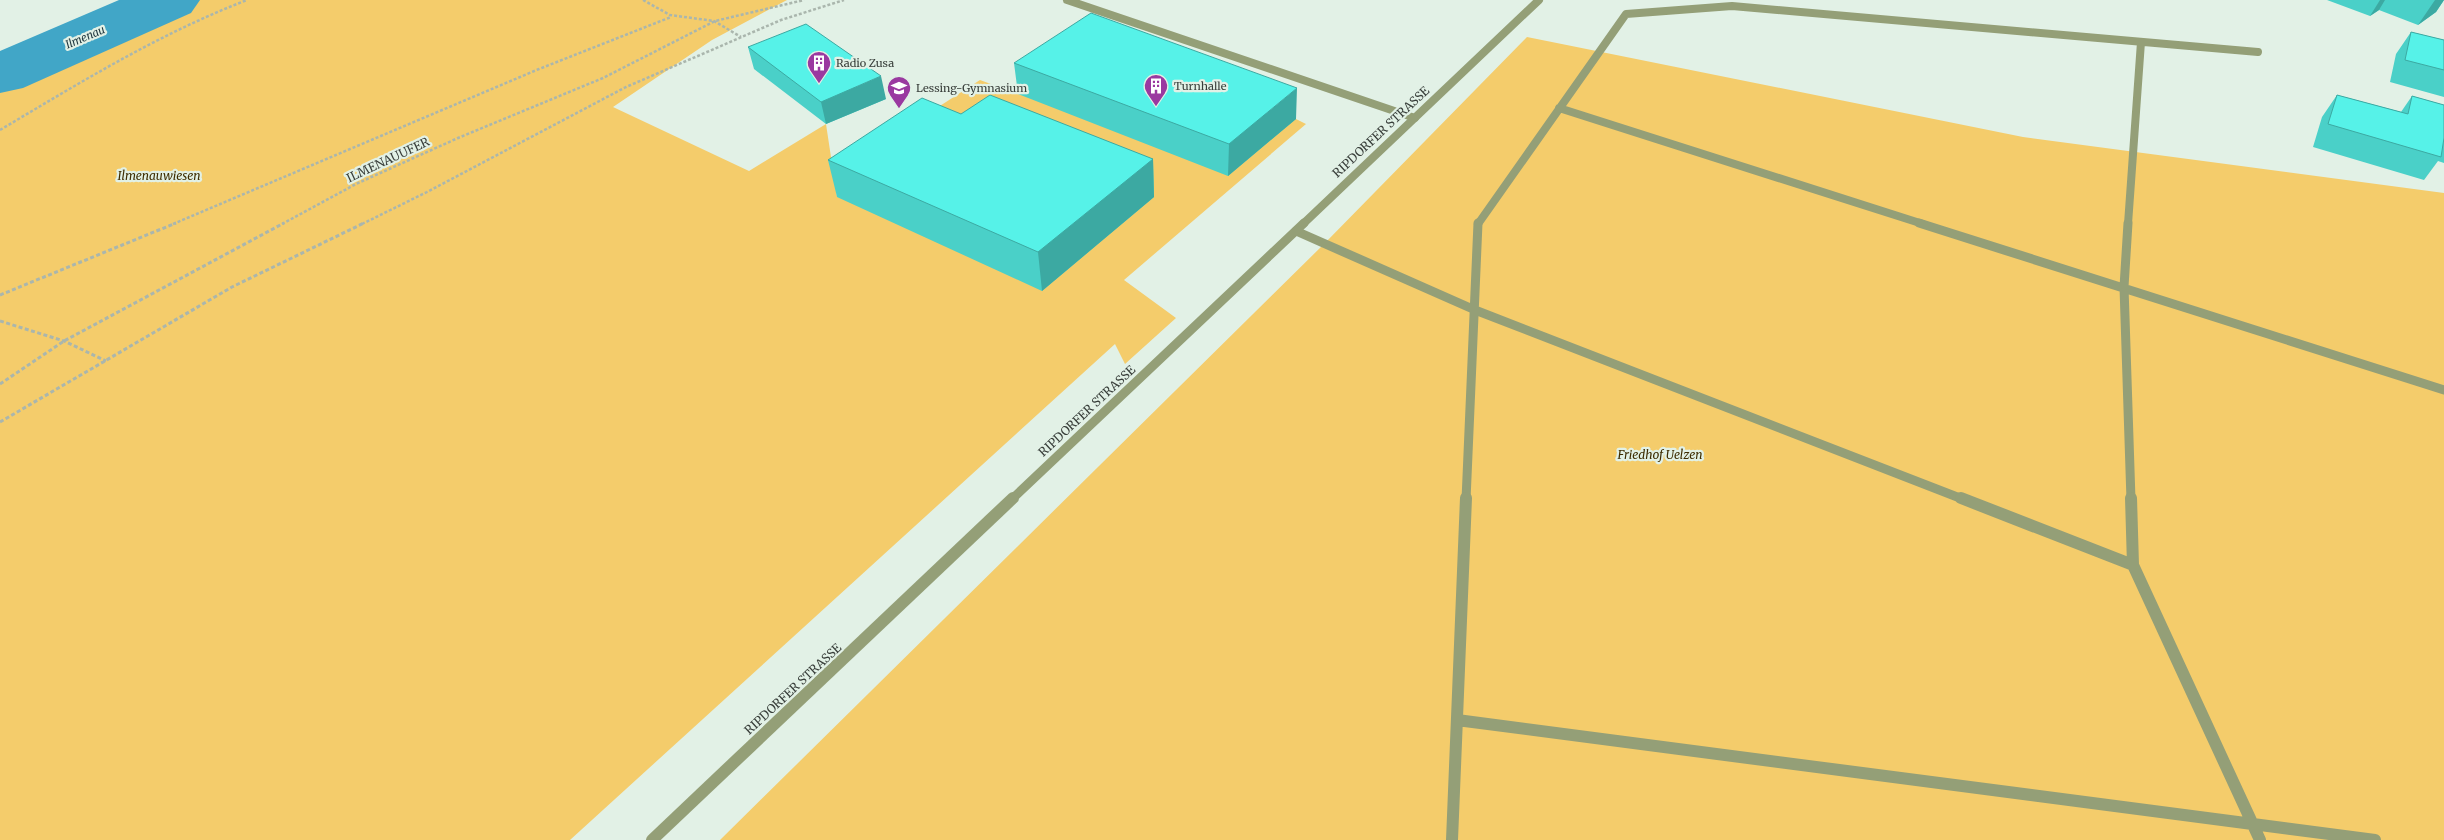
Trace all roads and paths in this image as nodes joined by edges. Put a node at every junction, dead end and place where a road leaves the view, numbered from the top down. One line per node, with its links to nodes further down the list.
1 (247, 0): 14 (path)
2 (643, 0): 7 (path)
3 (804, 0): 8 (path, ILMENAUUFER)
4 (844, 0): 9 (path)
5 (1067, 0): 13 (street)
6 (1539, 0): 13 (street, RIPDORFER STRASSE)
7 (671, 17): 8 (path); 17 (path)
8 (715, 22): 9 (path); 20 (path, ILMENAUUFER)
9 (742, 37): 21 (path)
10 (2141, 42): 11 (street); 12 (street); 16 (street)
11 (2258, 52)
12 (1559, 108): 16 (street); 18 (street)
13 (1415, 118): 15 (street, RIPDORFER STRASSE)
14 (0, 130)
15 (1296, 231): 18 (street); 28 (street, RIPDORFER STRASSE)
16 (2124, 288): 23 (street); 25 (street)
17 (0, 295)
18 (1475, 310): 25 (street); 26 (street)
19 (0, 321): 20 (path)
20 (64, 341): 21 (path); 22 (path, ILMENAUUFER)
21 (106, 361): 24 (path)
22 (0, 384)
23 (2444, 390)
24 (0, 422)
25 (2133, 565): 27 (street)
26 (1457, 720): 27 (street); 29 (street)
27 (2253, 822): 30 (street); 31 (street)
28 (652, 840)
29 (1452, 840)
30 (2260, 840)
31 (2375, 840)

